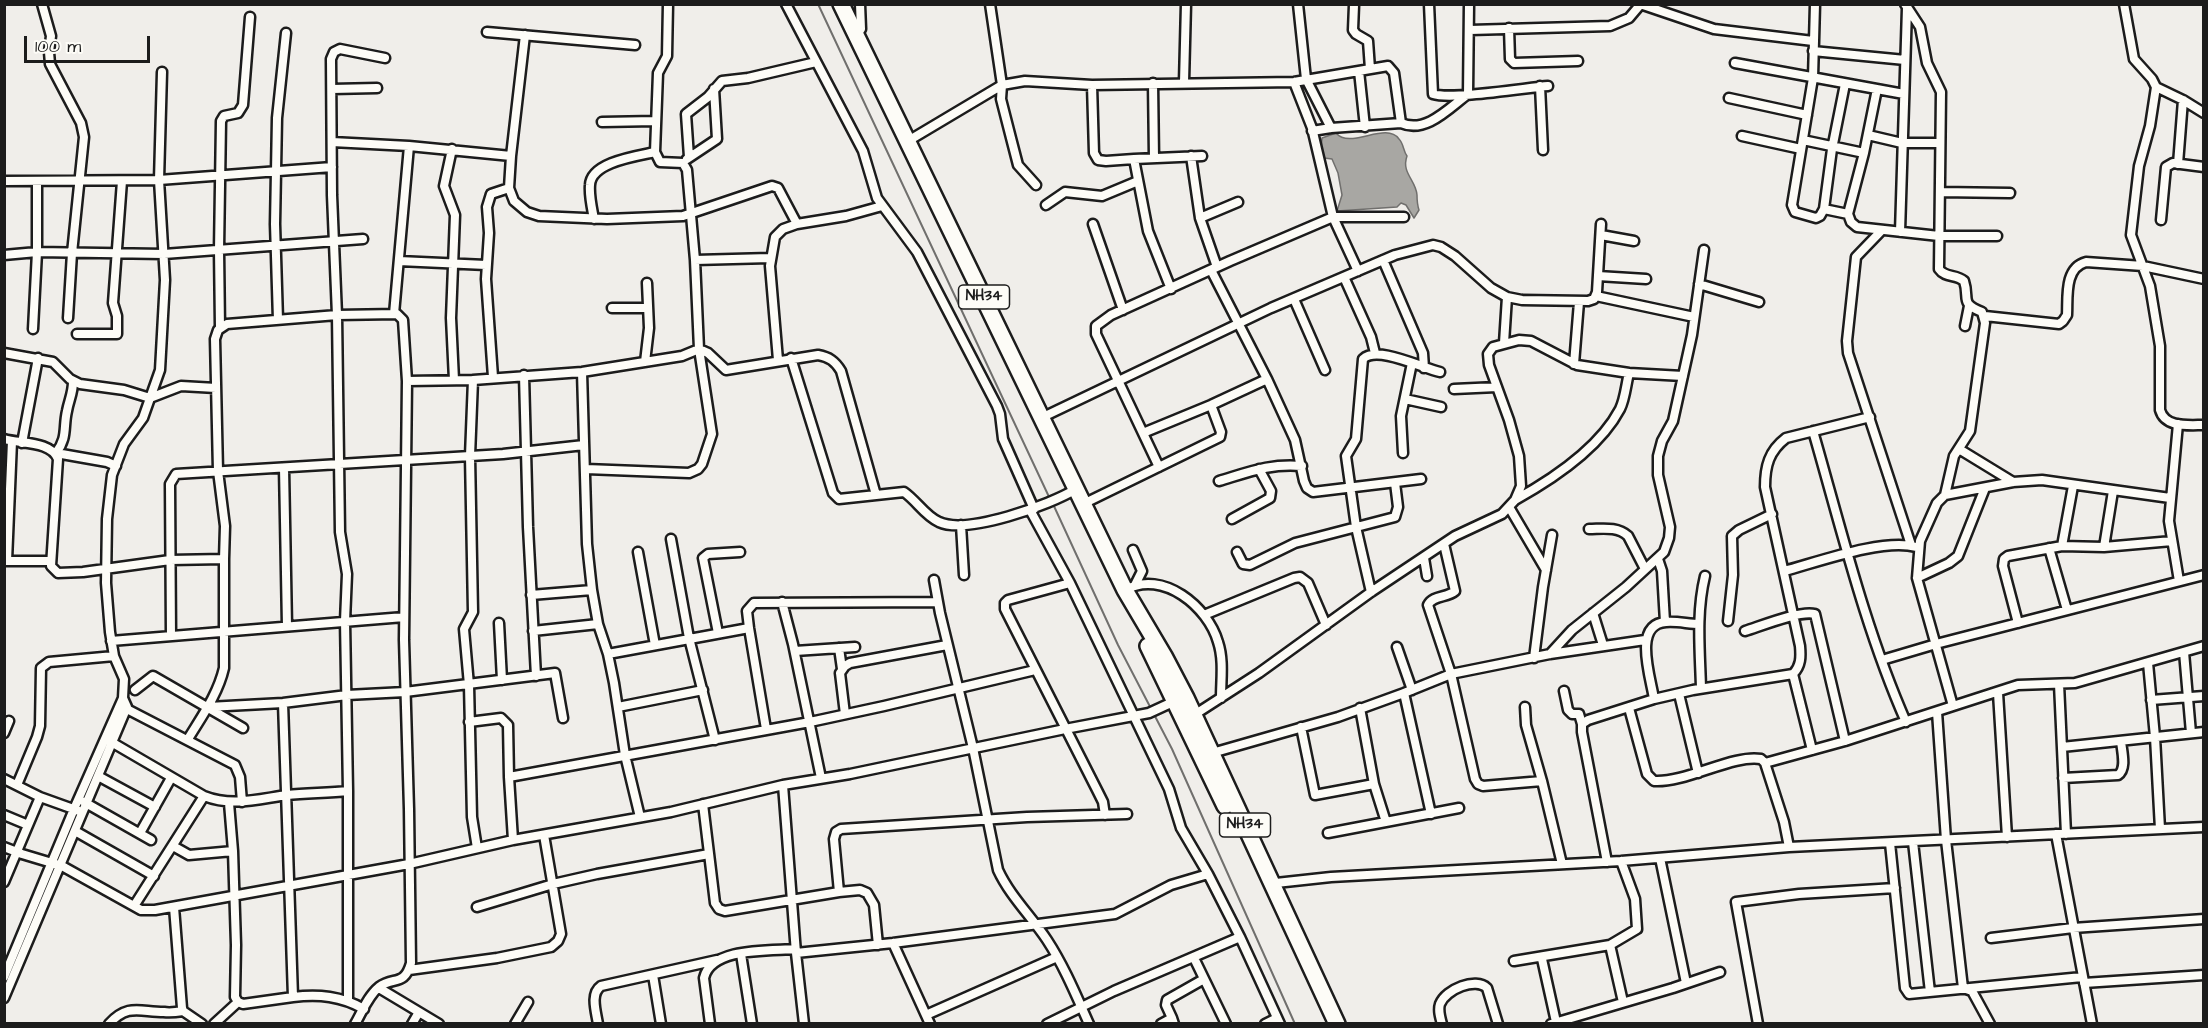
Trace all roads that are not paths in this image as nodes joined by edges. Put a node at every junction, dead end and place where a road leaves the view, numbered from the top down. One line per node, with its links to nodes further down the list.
1 (42, 4): 85 (street)
2 (668, 4): 53 (street)
3 (786, 4): 29 (street)
4 (841, 4): 22 (highway, NH34)
5 (860, 4): 22 (street)
6 (990, 4): 40 (street)
7 (1186, 4): 36 (street)
8 (1298, 4): 35 (street)
9 (1429, 4): 47 (street)
10 (1469, 4): 18 (street)
11 (1815, 4): 23 (street)
12 (2124, 4): 42 (street)
13 (1354, 5): 31 (street)
14 (1640, 5): 17 (street); 23 (street)
15 (1906, 6): 27 (street); 64 (street)
16 (250, 17): 82 (street)
17 (1509, 28): 18 (street); 28 (street)
18 (1470, 30): 47 (street)
19 (487, 32): 21 (street)
20 (285, 33): 81 (street)
21 (525, 34): 24 (street); 72 (street)
22 (856, 36): 61 (highway, NH34)
23 (1813, 41): 25 (street)
24 (635, 45)
25 (1813, 51): 27 (street); 34 (street)
26 (385, 58): 44 (street)
27 (1905, 60): 48 (street)
28 (1578, 61)
29 (816, 62): 45 (street); 94 (street)
30 (1735, 63): 34 (street)
31 (1370, 69): 32 (street); 55 (street)
32 (1359, 71): 35 (street); 56 (street)
33 (162, 72): 83 (street)
34 (1813, 78): 39 (street); 52 (street)
35 (1306, 79): 37 (street); 57 (street)
36 (1184, 82): 37 (street); 38 (street)
37 (1294, 82): 58 (street)
38 (1153, 83): 41 (street); 75 (street)
39 (1845, 84): 46 (street); 67 (street)
40 (1002, 85): 41 (street); 61 (street); 89 (street)
41 (1092, 85): 76 (street)
42 (2156, 87): 50 (street); 129 (street)
43 (377, 88): 44 (street)
44 (332, 89): 62 (street)
45 (714, 89): 77 (street); 77 (street)
46 (1876, 89): 48 (street); 59 (street)
47 (1468, 94): 55 (street); 69 (street)
48 (1904, 94): 63 (street)
49 (1729, 98): 52 (street)
50 (2183, 100): 51 (street); 78 (street)
51 (2204, 113)
52 (1807, 115): 65 (street)
53 (655, 121): 54 (street); 70 (street)
54 (602, 122)
55 (1401, 123): 56 (street)
56 (1365, 127): 57 (street)
57 (1331, 128): 58 (street)
58 (1312, 131): 99 (street)
59 (1868, 135): 63 (street); 71 (street)
60 (1742, 136): 65 (street)
61 (908, 141): 190 (highway, NH34)
62 (332, 142): 66 (street); 79 (street)
63 (1902, 143): 64 (street); 108 (street)
64 (1940, 143): 91 (street)
65 (1802, 145): 67 (street); 96 (street)
66 (409, 146): 68 (street); 126 (street)
67 (1833, 147): 71 (street); 96 (street)
68 (452, 149): 72 (street); 127 (street)
69 (1542, 150)
70 (655, 152): 77 (street); 102 (street)
71 (1864, 153): 97 (street)
72 (511, 156): 90 (street)
73 (1191, 156): 74 (street); 75 (street); 101 (street)
74 (1202, 156)
75 (1154, 158): 76 (street)
76 (1134, 159): 87 (street)
77 (686, 160): 98 (street)
78 (2178, 164): 80 (street); 103 (street)
79 (332, 167): 81 (street); 113 (street)
80 (2204, 167)
81 (278, 171): 82 (street); 115 (street)
82 (220, 175): 83 (street); 116 (street)
83 (159, 180): 86 (street); 120 (street)
84 (4, 181): 88 (street)
85 (81, 181): 86 (street); 88 (street); 119 (street)
86 (122, 181): 122 (street)
87 (1138, 181): 95 (street); 138 (street)
88 (37, 182): 118 (street)
89 (1036, 185)
90 (509, 188): 102 (street); 128 (street)
91 (1940, 192): 92 (street); 110 (street)
92 (2010, 193)
93 (1238, 202): 101 (street)
94 (882, 206): 104 (street); 227 (street)
95 (1046, 206)
96 (1824, 209): 97 (street)
97 (1848, 214): 107 (street)
98 (692, 215): 102 (street); 104 (street); 124 (street)
99 (1333, 217): 100 (street); 130 (street); 131 (street)
100 (1404, 217)
101 (1200, 218): 130 (street)
102 (594, 219)
103 (2161, 220)
104 (797, 224): 123 (street)
105 (1093, 224): 147 (street)
106 (1601, 224): 109 (street)
107 (1882, 230): 108 (street); 191 (street)
108 (1900, 232): 110 (street)
109 (1601, 235): 114 (street); 132 (street)
110 (1939, 236): 111 (street); 144 (street)
111 (1997, 236)
112 (363, 239): 113 (street)
113 (333, 242): 115 (street); 149 (street)
114 (1634, 242)
115 (276, 246): 116 (street); 153 (street)
116 (219, 250): 120 (street); 156 (street)
117 (1704, 250): 137 (street)
118 (37, 252): 119 (street); 121 (street); 157 (street)
119 (72, 254): 122 (street); 152 (street)
120 (165, 254): 122 (street); 186 (street)
121 (4, 255)
122 (117, 255): 158 (street)
123 (770, 258): 124 (street); 165 (street)
124 (695, 260): 160 (street)
125 (1383, 260): 131 (street); 140 (street); 169 (street)
126 (399, 261): 127 (street); 148 (street)
127 (452, 264): 128 (street); 178 (street)
128 (486, 265): 176 (street)
129 (2143, 266): 135 (street); 150 (street); 192 (street)
130 (1214, 268): 138 (street); 154 (street)
131 (1359, 271): 133 (street)
132 (1598, 276): 134 (street); 139 (street)
133 (1344, 277): 141 (street); 162 (street)
134 (1646, 279)
135 (2204, 279)
136 (647, 283): 146 (street)
137 (1699, 284): 143 (street); 151 (street)
138 (1171, 288): 147 (street)
139 (1596, 296): 142 (street); 151 (street)
140 (1507, 297): 142 (street); 159 (street)
141 (1294, 298): 154 (street); 170 (street)
142 (1579, 302): 168 (street)
143 (1759, 302)
144 (1969, 306): 150 (street); 155 (street)
145 (612, 308): 146 (street)
146 (648, 308): 166 (street)
147 (1123, 310): 180 (street)
148 (393, 314): 149 (street); 181 (street)
149 (337, 315): 153 (street); 205 (street)
150 (1984, 316): 199 (street)
151 (1694, 317): 175 (street)
152 (68, 318)
153 (278, 320): 156 (street)
154 (1237, 324): 177 (street); 180 (street)
155 (1965, 326)
156 (220, 328): 184 (street)
157 (33, 329)
158 (77, 334)
159 (1504, 343): 168 (street); 183 (street)
160 (699, 349): 165 (street); 166 (street); 211 (street)
161 (4, 353): 163 (street)
162 (1375, 353): 167 (street); 218 (street)
163 (38, 358): 182 (street); 197 (street)
164 (791, 358): 165 (street); 222 (street); 222 (street)
165 (778, 360)
166 (645, 362): 171 (street)
167 (1412, 363): 169 (street); 187 (street)
168 (1575, 364): 173 (street)
169 (1424, 368): 172 (street)
170 (1325, 370)
171 (582, 372): 174 (street); 198 (street)
172 (1440, 372)
173 (1629, 373): 175 (street); 226 (street)
174 (524, 375): 176 (street); 200 (street)
175 (1683, 376): 248 (street)
176 (493, 377): 179 (street)
177 (1267, 379): 188 (street); 207 (street)
178 (454, 380): 179 (street); 181 (street)
179 (473, 380): 203 (street)
180 (1117, 380): 190 (street); 195 (street)
181 (407, 381): 204 (street)
182 (73, 382): 186 (street); 201 (street)
183 (1497, 387): 185 (street); 226 (street)
184 (216, 388): 186 (street); 212 (street)
185 (1454, 389)
186 (150, 398): 206 (street)
187 (1405, 399): 189 (street); 202 (street)
188 (1211, 405): 195 (street); 208 (street)
189 (1442, 407)
190 (1042, 417): 220 (highway, NH34)
191 (1870, 417): 194 (street); 237 (street)
192 (2178, 424): 193 (street); 224 (street)
193 (2204, 425)
194 (1813, 431): 228 (street); 245 (street)
195 (1143, 433): 208 (street)
196 (8, 440): 197 (street); 250 (street)
197 (22, 443): 201 (street)
198 (584, 445): 200 (street); 211 (street)
199 (1959, 449): 215 (street); 223 (street)
200 (527, 451): 203 (street); 267 (street)
201 (56, 453): 206 (street); 251 (street)
202 (1403, 453)
203 (470, 456): 204 (street); 317 (street)
204 (406, 460): 205 (street); 275 (street)
205 (340, 465): 209 (street); 276 (street)
206 (116, 466): 252 (street)
207 (1302, 466): 210 (street); 218 (street)
208 (1159, 467): 225 (street)
209 (284, 468): 212 (street); 284 (street)
210 (1259, 469): 214 (street); 229 (street)
211 (586, 470): 265 (street)
212 (218, 471): 247 (street); 249 (street)
213 (1421, 479): 216 (street)
214 (1219, 481)
215 (2013, 482): 217 (street); 219 (street)
216 (1395, 483): 218 (street); 231 (street)
217 (2073, 486): 221 (street); 238 (street)
218 (1350, 487): 231 (street)
219 (1985, 488): 223 (street); 260 (street)
220 (1076, 489): 225 (highway, NH34); 227 (street)
221 (2113, 491): 224 (street); 239 (street)
222 (876, 495): 230 (street)
223 (1945, 495): 237 (street)
224 (2170, 498): 235 (street)
225 (1083, 504): 264 (highway, NH34)
226 (1512, 504): 236 (street); 254 (street)
227 (1035, 508): 230 (street); 263 (street)
228 (1772, 514): 255 (street); 277 (street)
229 (1232, 519)
230 (961, 525): 257 (street)
231 (1356, 527): 244 (street); 266 (street)
232 (1589, 529): 253 (street)
233 (1552, 535): 254 (street)
234 (672, 539): 291 (street)
235 (2172, 541): 239 (street); 262 (street)
236 (1444, 544): 246 (street); 312 (street)
237 (1915, 546): 245 (street); 260 (street)
238 (2062, 546): 239 (street); 240 (street)
239 (2104, 547)
240 (2049, 548): 271 (street); 280 (street)
241 (1133, 550): 264 (street)
242 (638, 552): 295 (street)
243 (740, 552): 289 (street)
244 (1237, 552)
245 (1848, 554): 255 (street); 308 (street)
246 (1424, 558): 258 (street); 266 (street)
247 (224, 559): 249 (street); 288 (street)
248 (1658, 559): 253 (street); 278 (street)
249 (170, 560): 252 (street); 290 (street)
250 (6, 561): 251 (street)
251 (51, 561): 252 (street)
252 (106, 569): 293 (street)
253 (1645, 569): 272 (street)
254 (1546, 570): 307 (street)
255 (1785, 571): 274 (street)
256 (2204, 574): 262 (street)
257 (964, 575)
258 (1428, 576)
259 (1705, 576): 282 (street)
260 (1917, 578): 294 (street)
261 (934, 580): 269 (street)
262 (2179, 581): 271 (street)
263 (1070, 583): 311 (street); 345 (street)
264 (1130, 588): 270 (highway, NH34); 273 (street)
265 (592, 590): 267 (street); 281 (street)
266 (1371, 592): 283 (street)
267 (531, 595): 286 (street)
268 (782, 602): 269 (street); 285 (street); 302 (street)
269 (938, 602): 296 (street)
270 (1135, 609): 335 (highway, NH34); 344 (highway, NH34)
271 (2067, 610): 280 (street)
272 (1593, 613): 297 (street); 305 (street)
273 (1204, 615): 283 (street); 330 (street)
274 (1795, 616): 287 (street); 313 (street); 363 (street)
275 (404, 617): 276 (street); 323 (street)
276 (345, 621): 284 (street); 327 (street)
277 (1728, 621)
278 (1665, 622): 282 (street); 292 (street)
279 (499, 623): 315 (street)
280 (2018, 623): 294 (street)
281 (598, 624): 286 (street); 304 (street)
282 (1700, 624): 318 (street)
283 (1326, 625): 330 (street)
284 (287, 626): 288 (street)
285 (749, 628): 289 (street); 354 (street)
286 (533, 631): 314 (street)
287 (1745, 631)
288 (224, 632): 290 (street); 337 (street)
289 (718, 633): 291 (street)
290 (171, 636): 293 (street)
291 (689, 638): 295 (street); 321 (street)
292 (1645, 640): 297 (street); 331 (street)
293 (111, 641): 306 (street)
294 (1936, 644): 308 (street); 336 (street)
295 (655, 645): 304 (street)
296 (947, 645): 310 (street); 319 (street)
297 (1603, 645): 305 (street)
298 (2204, 646): 303 (street)
299 (855, 647): 301 (street)
300 (1397, 647): 324 (street)
301 (839, 648): 302 (street); 310 (street)
302 (795, 651): 349 (street)
303 (2184, 652): 309 (street); 329 (street)
304 (608, 654): 338 (street)
305 (1550, 654): 307 (street)
306 (114, 656): 334 (street); 381 (street)
307 (1534, 658): 312 (street)
308 (1882, 660): 350 (street)
309 (2148, 663): 316 (street); 332 (street)
310 (842, 669): 343 (street)
311 (1035, 670): 319 (street); 355 (street)
312 (1451, 674): 324 (street); 379 (street)
313 (1793, 675): 318 (street); 368 (street)
314 (536, 676): 315 (street); 346 (street)
315 (502, 680): 317 (street)
316 (2059, 684): 325 (street); 366 (street)
317 (469, 685): 323 (street); 348 (street)
318 (1701, 688): 326 (street)
319 (960, 689): 343 (street); 367 (street)
320 (135, 690): 337 (street)
321 (703, 690): 338 (street); 362 (street)
322 (1564, 691): 351 (street)
323 (405, 692): 327 (street); 427 (street)
324 (1408, 692): 340 (street); 395 (street)
325 (1998, 693): 336 (street); 410 (street)
326 (1679, 694): 331 (street); 372 (street)
327 (347, 695): 333 (street); 383 (street)
328 (2204, 696): 329 (street)
329 (2189, 697): 332 (street); 359 (street)
330 (1221, 698): 344 (street)
331 (1654, 699): 341 (street)
332 (2151, 700): 360 (street)
333 (283, 703): 337 (street); 384 (street)
334 (123, 704): 356 (street); 361 (street)
335 (1171, 704): 345 (street); 500 (highway, NH34)
336 (1953, 706): 342 (street)
337 (208, 707): 353 (street); 361 (street)
338 (618, 707): 370 (street)
339 (1525, 707): 379 (street)
340 (1360, 708): 352 (street); 380 (street)
341 (1629, 708): 351 (street); 372 (street)
342 (1937, 712): 350 (street); 413 (street)
343 (845, 714): 349 (street)
344 (1194, 715): 369 (highway, NH34)
345 (1134, 716): 355 (street); 431 (street)
346 (563, 718)
347 (9, 721): 358 (street)
348 (469, 722): 374 (street); 419 (street)
349 (810, 722): 354 (street); 376 (street)
350 (1906, 722): 363 (street)
351 (1582, 724): 426 (street)
352 (1301, 727): 369 (street); 380 (street)
353 (243, 728)
354 (766, 729): 362 (street)
355 (1065, 729): 367 (street); 397 (street)
356 (114, 730): 365 (street); 387 (street)
357 (2204, 732): 359 (street)
358 (4, 733)
359 (2191, 733): 360 (street)
360 (2155, 737): 364 (street); 403 (street)
361 (188, 739): 388 (street)
362 (715, 740): 370 (street)
363 (1845, 741): 368 (street)
364 (2121, 741): 366 (street); 377 (street)
365 (113, 743): 373 (street); 375 (street)
366 (2062, 747): 377 (street)
367 (973, 748): 376 (street); 399 (street)
368 (1812, 750): 371 (street)
369 (1212, 753): 436 (highway, NH34)
370 (625, 755): 374 (street); 398 (street)
371 (1765, 763): 372 (street); 418 (street)
372 (1698, 773)
373 (98, 776): 387 (street); 391 (street)
374 (509, 777): 412 (street)
375 (171, 778): 385 (street); 391 (street)
376 (821, 778): 382 (street)
377 (2063, 778): 408 (street)
378 (4, 779): 381 (street)
379 (1542, 781): 428 (street)
380 (1374, 784): 400 (street)
381 (17, 785): 386 (street)
382 (783, 785): 390 (street); 440 (street)
383 (348, 791): 384 (street); 430 (street)
384 (287, 795): 388 (street); 435 (street)
385 (204, 796): 389 (street); 416 (street)
386 (40, 797): 393 (street); 401 (street)
387 (82, 801): 393 (street); 405 (street)
388 (243, 802): 389 (street)
389 (229, 803): 420 (street)
390 (704, 804): 398 (street); 422 (street)
391 (155, 807): 405 (street)
392 (1459, 808): 395 (street)
393 (78, 811): 404 (street); 425 (street)
394 (1127, 814): 397 (street)
395 (1431, 814): 400 (street)
396 (4, 815): 401 (street)
397 (1105, 815): 399 (street)
398 (639, 818): 409 (street)
399 (988, 820): 438 (street); 445 (street)
400 (1386, 822): 406 (street)
401 (28, 825): 421 (street)
402 (2204, 827): 403 (street)
403 (2160, 829): 408 (street)
404 (75, 831): 429 (street); 432 (street)
405 (140, 833): 411 (street)
406 (1328, 833)
407 (2056, 834): 408 (street); 410 (street); 446 (street)
408 (2066, 834)
409 (544, 835): 412 (street); 434 (street)
410 (2007, 837): 413 (street)
411 (151, 840)
412 (513, 840): 419 (street)
413 (1946, 840): 414 (street); 468 (street)
414 (1913, 842): 415 (street); 469 (street)
415 (1890, 843): 418 (street); 437 (street)
416 (173, 846): 420 (street); 432 (street)
417 (4, 847): 421 (street)
418 (1789, 847): 423 (street)
419 (477, 848): 427 (street)
420 (233, 851): 439 (street)
421 (17, 852): 425 (street); 433 (street)
422 (709, 854): 434 (street); 440 (street)
423 (1660, 858): 424 (street); 466 (street)
424 (1621, 861): 426 (street); 451 (street)
425 (51, 862): 429 (street); 465 (street)
426 (1607, 862): 428 (street)
427 (409, 864): 430 (street); 459 (street)
428 (1562, 864): 436 (street)
429 (62, 866): 441 (street); 465 (street)
430 (348, 873): 435 (street); 472 (street)
431 (1208, 874): 445 (street); 447 (street)
432 (153, 876): 441 (street)
433 (4, 882)
434 (553, 884): 443 (street); 459 (street)
435 (291, 885): 439 (street); 470 (street)
436 (1272, 885): 501 (highway, NH34)
437 (1895, 888): 469 (street); 505 (street)
438 (839, 892): 440 (street); 450 (street)
439 (235, 895): 442 (street); 473 (street)
440 (792, 901): 452 (street)
441 (134, 906): 442 (street)
442 (174, 907): 478 (street)
443 (477, 907)
444 (2204, 918): 446 (street)
445 (1037, 926): 449 (street); 454 (street)
446 (2073, 928): 448 (street); 464 (street)
447 (1240, 937): 455 (street); 482 (street)
448 (1992, 938)
449 (893, 943): 450 (street); 480 (street)
450 (878, 945): 452 (street)
451 (1610, 945): 458 (street); 475 (street)
452 (795, 951): 453 (street); 494 (street)
453 (741, 954): 457 (street); 493 (street)
454 (1057, 957): 476 (street); 480 (street)
455 (1194, 958): 463 (street); 476 (street)
456 (1542, 959): 504 (street)
457 (717, 960): 461 (street); 492 (street)
458 (1514, 961)
459 (409, 970): 467 (street)
460 (1720, 972): 466 (street)
461 (652, 975): 490 (street); 491 (street)
462 (2204, 975): 464 (street)
463 (1204, 979): 481 (street); 498 (street)
464 (2083, 980): 468 (street); 507 (street)
465 (6, 981): 471 (street)
466 (1686, 983): 475 (street)
467 (379, 988): 477 (street); 479 (street)
468 (1963, 988): 469 (street); 506 (street)
469 (1930, 992)
470 (293, 997): 472 (street); 473 (street)
471 (4, 998)
472 (348, 1000): 477 (street)
473 (238, 1002): 485 (street)
474 (528, 1002): 489 (street)
475 (1623, 1002): 504 (street)
476 (1081, 1006): 495 (street); 496 (street)
477 (364, 1009): 486 (street)
478 (183, 1011): 483 (street); 484 (street)
479 (419, 1012): 487 (street); 488 (street)
480 (928, 1019)
481 (1173, 1021): 497 (street)
482 (1279, 1021): 499 (street)
483 (109, 1023)
484 (202, 1023)
485 (214, 1023)
486 (355, 1023)
487 (412, 1023)
488 (439, 1023)
489 (515, 1023)
490 (598, 1023)
491 (661, 1023)
492 (710, 1023)
493 (752, 1023)
494 (804, 1023)
495 (1047, 1023)
496 (1089, 1023)
497 (1161, 1023)
498 (1226, 1023)
499 (1265, 1023)
500 (1325, 1023)
501 (1337, 1023)
502 (1442, 1023): 503 (street)
503 (1497, 1023)
504 (1554, 1023)
505 (1758, 1023)
506 (1990, 1023)
507 (2092, 1023)

